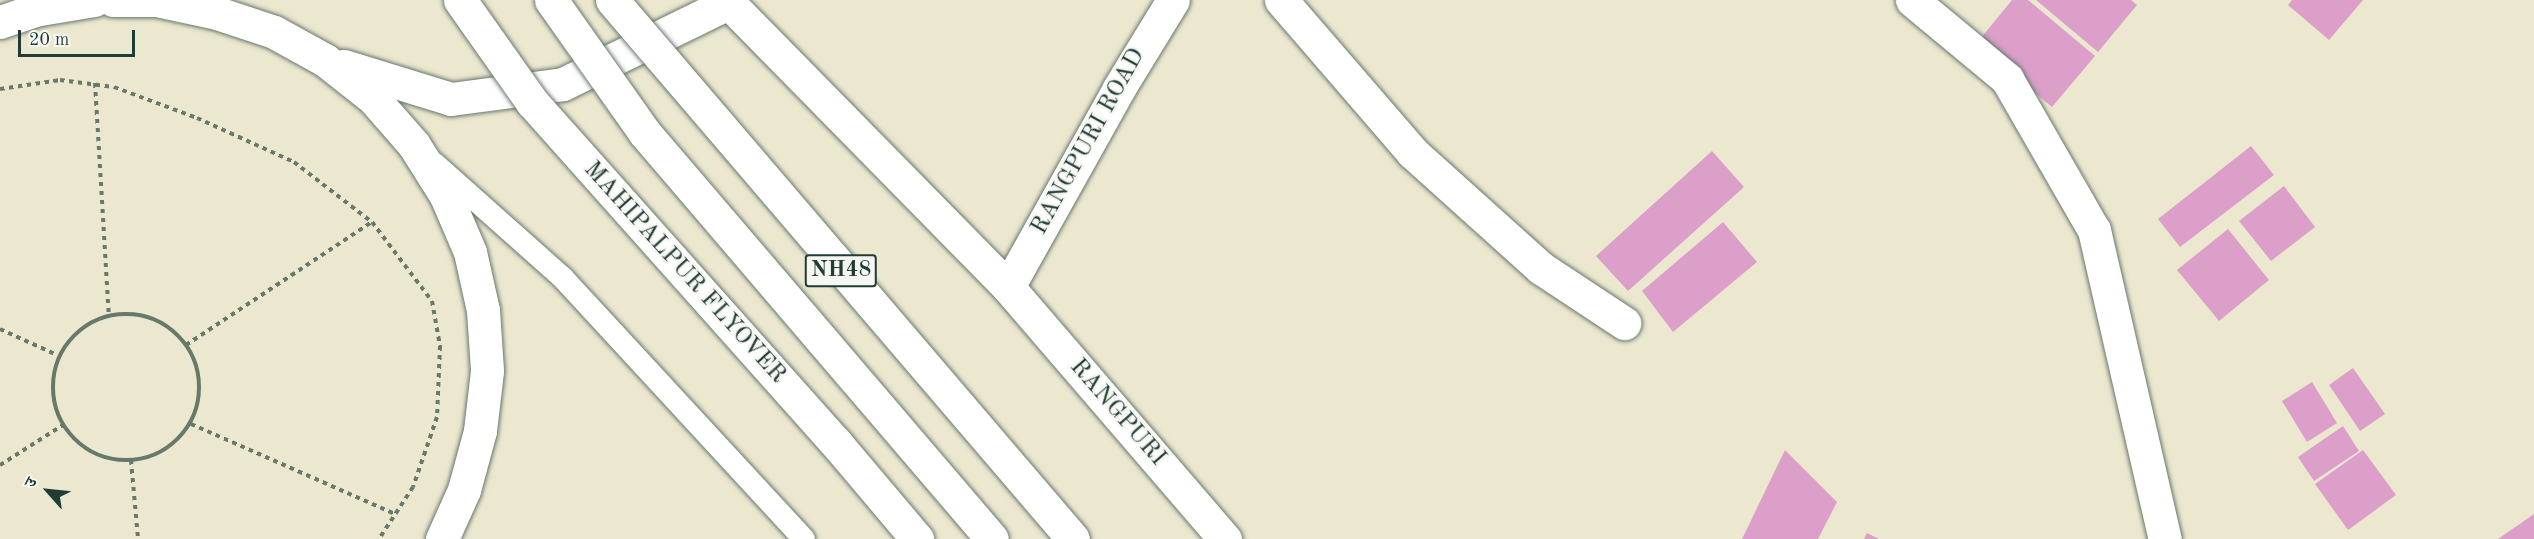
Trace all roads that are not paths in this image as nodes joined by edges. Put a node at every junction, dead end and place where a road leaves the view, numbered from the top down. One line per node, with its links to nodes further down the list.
1 (94, 0): 11 (main road)
2 (113, 0): 10 (main road)
3 (460, 0): 18 (main road, MAHIPALPUR FLYOVER, bridge)
4 (551, 0): 19 (main road, bridge)
5 (612, 0): 20 (main road, NH48, bridge)
6 (1173, 0): 14 (main road, RANGPURI ROAD)
7 (1281, 0): 15 (main road)
8 (1912, 0): 22 (main road)
9 (727, 1): 12 (main road); 14 (main road, RANGPURI)
10 (206, 6): 12 (main road)
11 (0, 22)
12 (325, 60): 13 (main road)
13 (414, 145): 16 (main road); 17 (lane)
14 (1008, 287): 21 (main road, RANGPURI)
15 (1624, 323)
16 (442, 539)
17 (804, 539)
18 (917, 539)
19 (993, 539)
20 (1073, 539)
21 (1225, 539)
22 (2165, 539)

